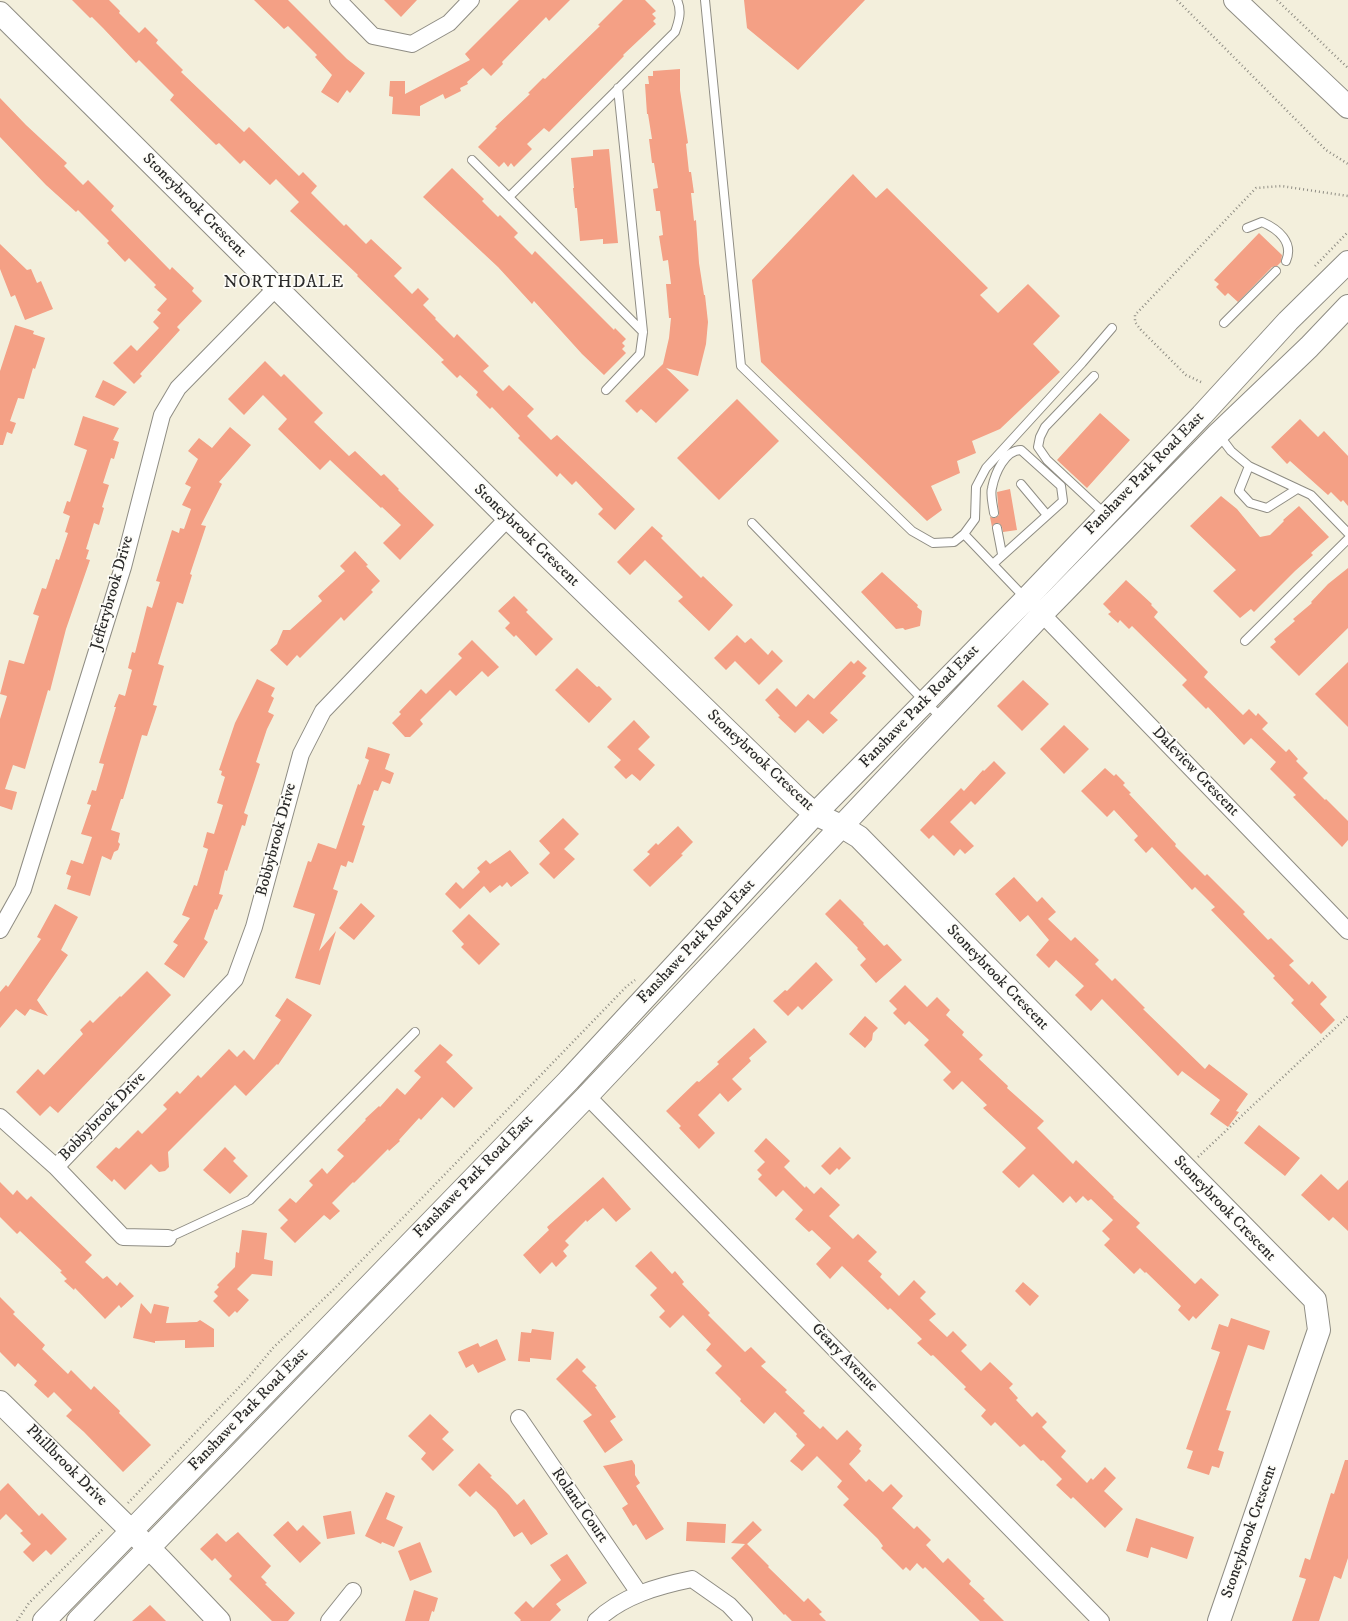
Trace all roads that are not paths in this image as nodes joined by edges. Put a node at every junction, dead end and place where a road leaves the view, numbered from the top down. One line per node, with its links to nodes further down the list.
1 (338, 0): 2 (street)
2 (471, 0)
3 (677, 0): 7 (lane)
4 (705, 0): 33 (lane)
5 (1235, 0): 8 (main road)
6 (0, 12): 15 (main road, Stoneybrook Crescent)
7 (618, 88): 10 (lane); 19 (lane)
8 (1348, 107)
9 (472, 160): 10 (lane)
10 (509, 197): 19 (lane)
11 (1247, 228): 12 (lane)
12 (1286, 261)
13 (1348, 262): 28 (main road, Fanshawe Park Road East)
14 (1276, 271): 17 (lane)
15 (276, 288): 29 (main road, Stoneybrook Crescent); 43 (street, Jefferybrook Drive)
16 (1348, 306): 22 (main road, Fanshawe Park Road East)
17 (1224, 323)
18 (1112, 328): 33 (lane)
19 (643, 332): 21 (lane)
20 (1094, 376): 28 (lane)
21 (606, 390)
22 (1218, 434): 23 (lane); 37 (main road, Fanshawe Park Road East)
23 (1249, 466): 25 (lane); 25 (lane)
24 (1021, 484): 27 (lane)
25 (1297, 489): 32 (lane)
26 (994, 513): 27 (lane)
27 (1047, 515): 35 (lane)
28 (1106, 515): 37 (main road, Fanshawe Park Road East)
29 (508, 518): 41 (main road, Stoneybrook Crescent); 48 (street, Bobbybrook Drive)
30 (752, 523): 39 (lane)
31 (997, 528): 35 (lane)
32 (1348, 533)
33 (964, 534): 36 (lane)
34 (1348, 539): 38 (lane)
35 (1002, 554): 36 (lane)
36 (993, 564): 37 (lane)
37 (1034, 606): 39 (main road, Fanshawe Park Road East); 40 (main road, Fanshawe Park Road East); 44 (street, Daleview Crescent)
38 (1245, 641)
39 (924, 701): 40 (lane); 41 (main road, Fanshawe Park Road East)
40 (943, 719): 42 (main road, Fanshawe Park Road East)
41 (815, 814): 42 (main road, Stoneybrook Crescent); 52 (main road, Fanshawe Park Road East)
42 (841, 826): 46 (main road, Fanshawe Park Road East); 63 (main road, Stoneybrook Crescent)
43 (0, 930)
44 (1348, 930)
45 (415, 1032): 49 (lane)
46 (587, 1096): 53 (main road, Fanshawe Park Road East); 62 (street, Geary Avenue)
47 (0, 1117): 48 (street)
48 (56, 1167): 49 (street)
49 (168, 1238)
50 (0, 1402): 52 (main road, Phillbrook Drive)
51 (519, 1418): 55 (street, Roland Court)
52 (131, 1532): 53 (main road, Phillbrook Drive); 56 (main road, Fanshawe Park Road East)
53 (148, 1548): 57 (main road, Fanshawe Park Road East); 58 (main road)
54 (353, 1591): 59 (street)
55 (639, 1593): 60 (street); 61 (street)
56 (44, 1621)
57 (78, 1621)
58 (219, 1621)
59 (328, 1621)
60 (596, 1621)
61 (744, 1621)
62 (1101, 1621)
63 (1219, 1621)

